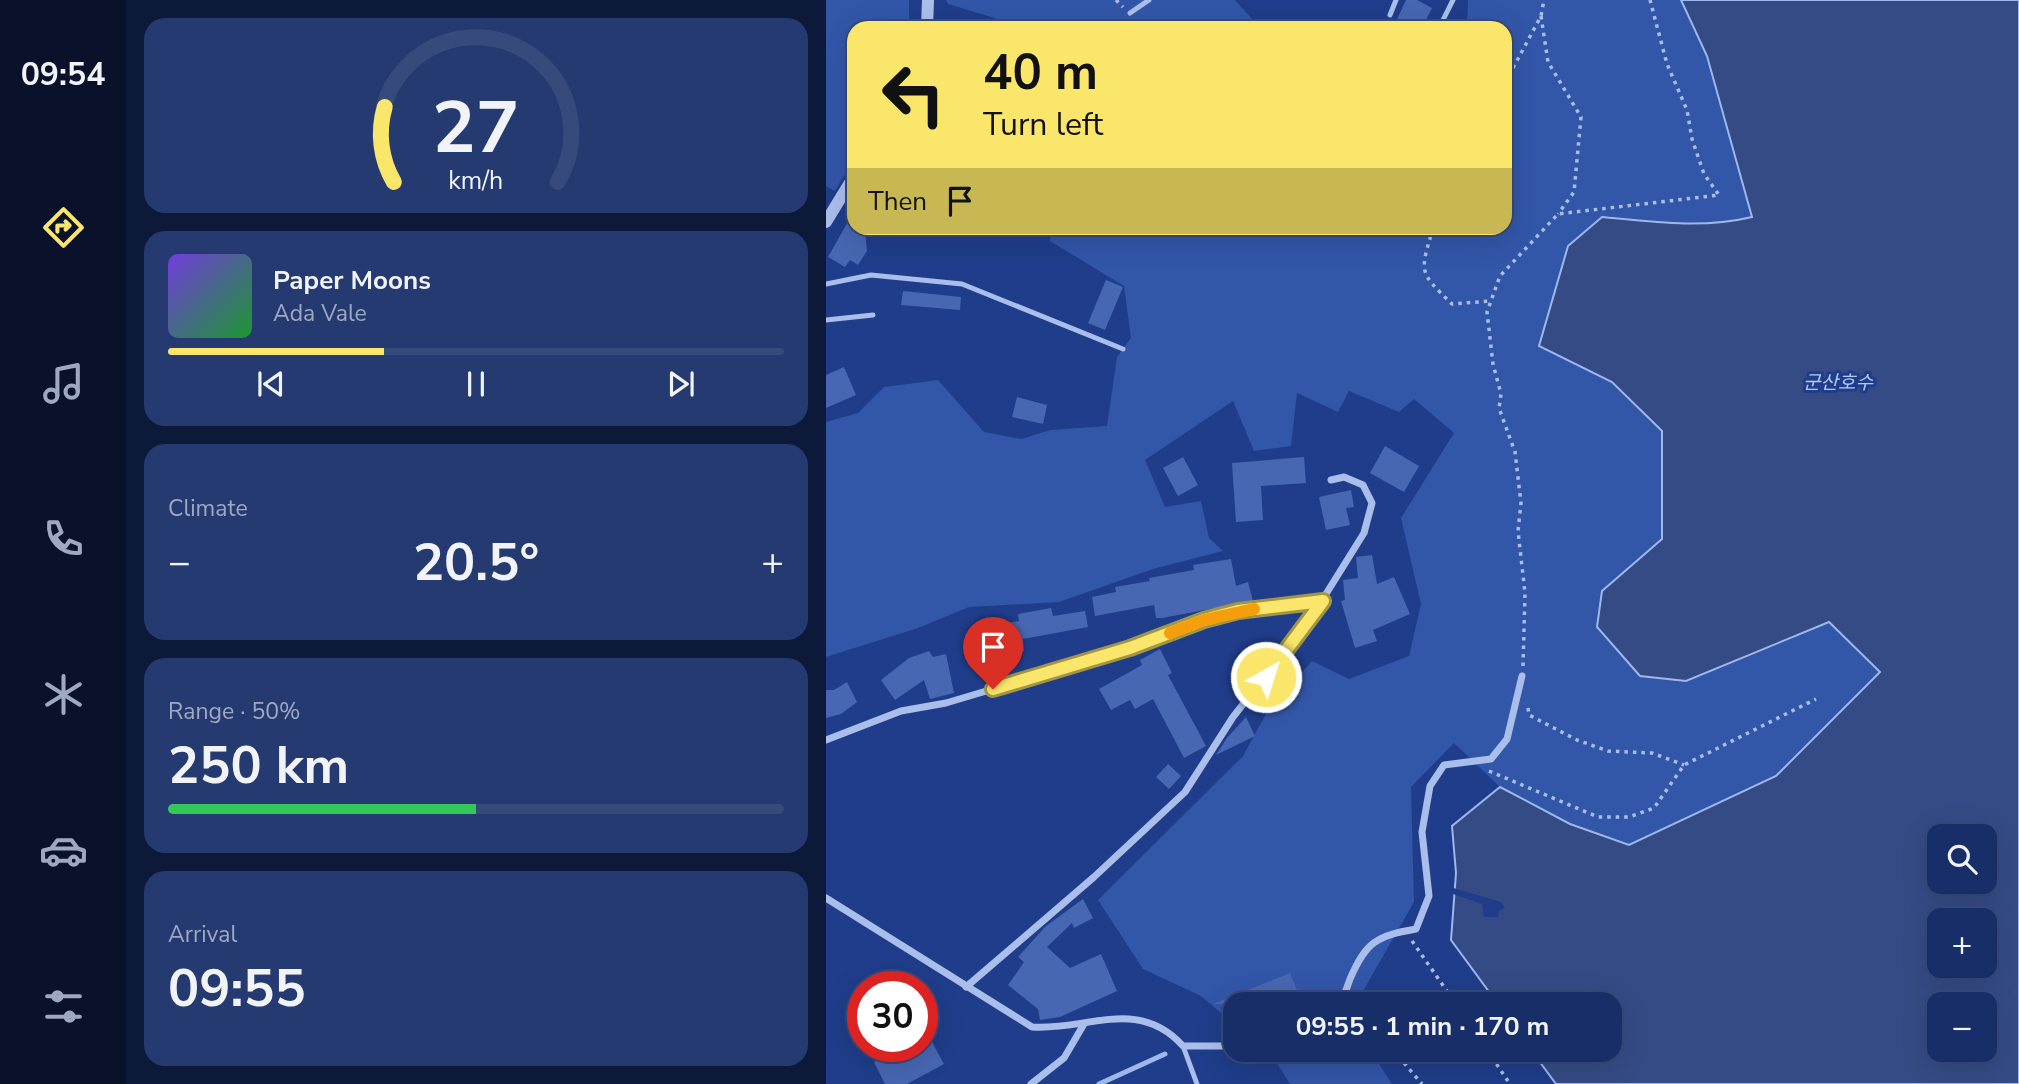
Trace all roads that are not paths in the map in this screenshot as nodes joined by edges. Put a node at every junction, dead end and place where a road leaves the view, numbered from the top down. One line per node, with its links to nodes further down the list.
1 (928, 0): 7 (street)
2 (1149, 0): 5 (lane)
3 (1396, 0): 6 (lane)
4 (1453, 0): 8 (lane)
5 (1130, 13)
6 (1390, 15)
7 (927, 21)
8 (1443, 21)
9 (847, 188): 10 (street)
10 (826, 222)
11 (826, 285): 14 (lane)
12 (873, 315): 13 (lane)
13 (826, 320)
14 (1123, 349)
15 (1331, 480): 16 (street)
16 (1323, 601): 18 (street); 20 (street)
17 (1522, 676): 21 (street)
18 (826, 740)
19 (826, 898): 20 (street)
20 (966, 987): 22 (street)
21 (1343, 992)
22 (1084, 1024): 23 (street); 25 (street)
23 (1183, 1046): 24 (street); 26 (lane)
24 (1223, 1046)
25 (1031, 1084)
26 (1197, 1084)

